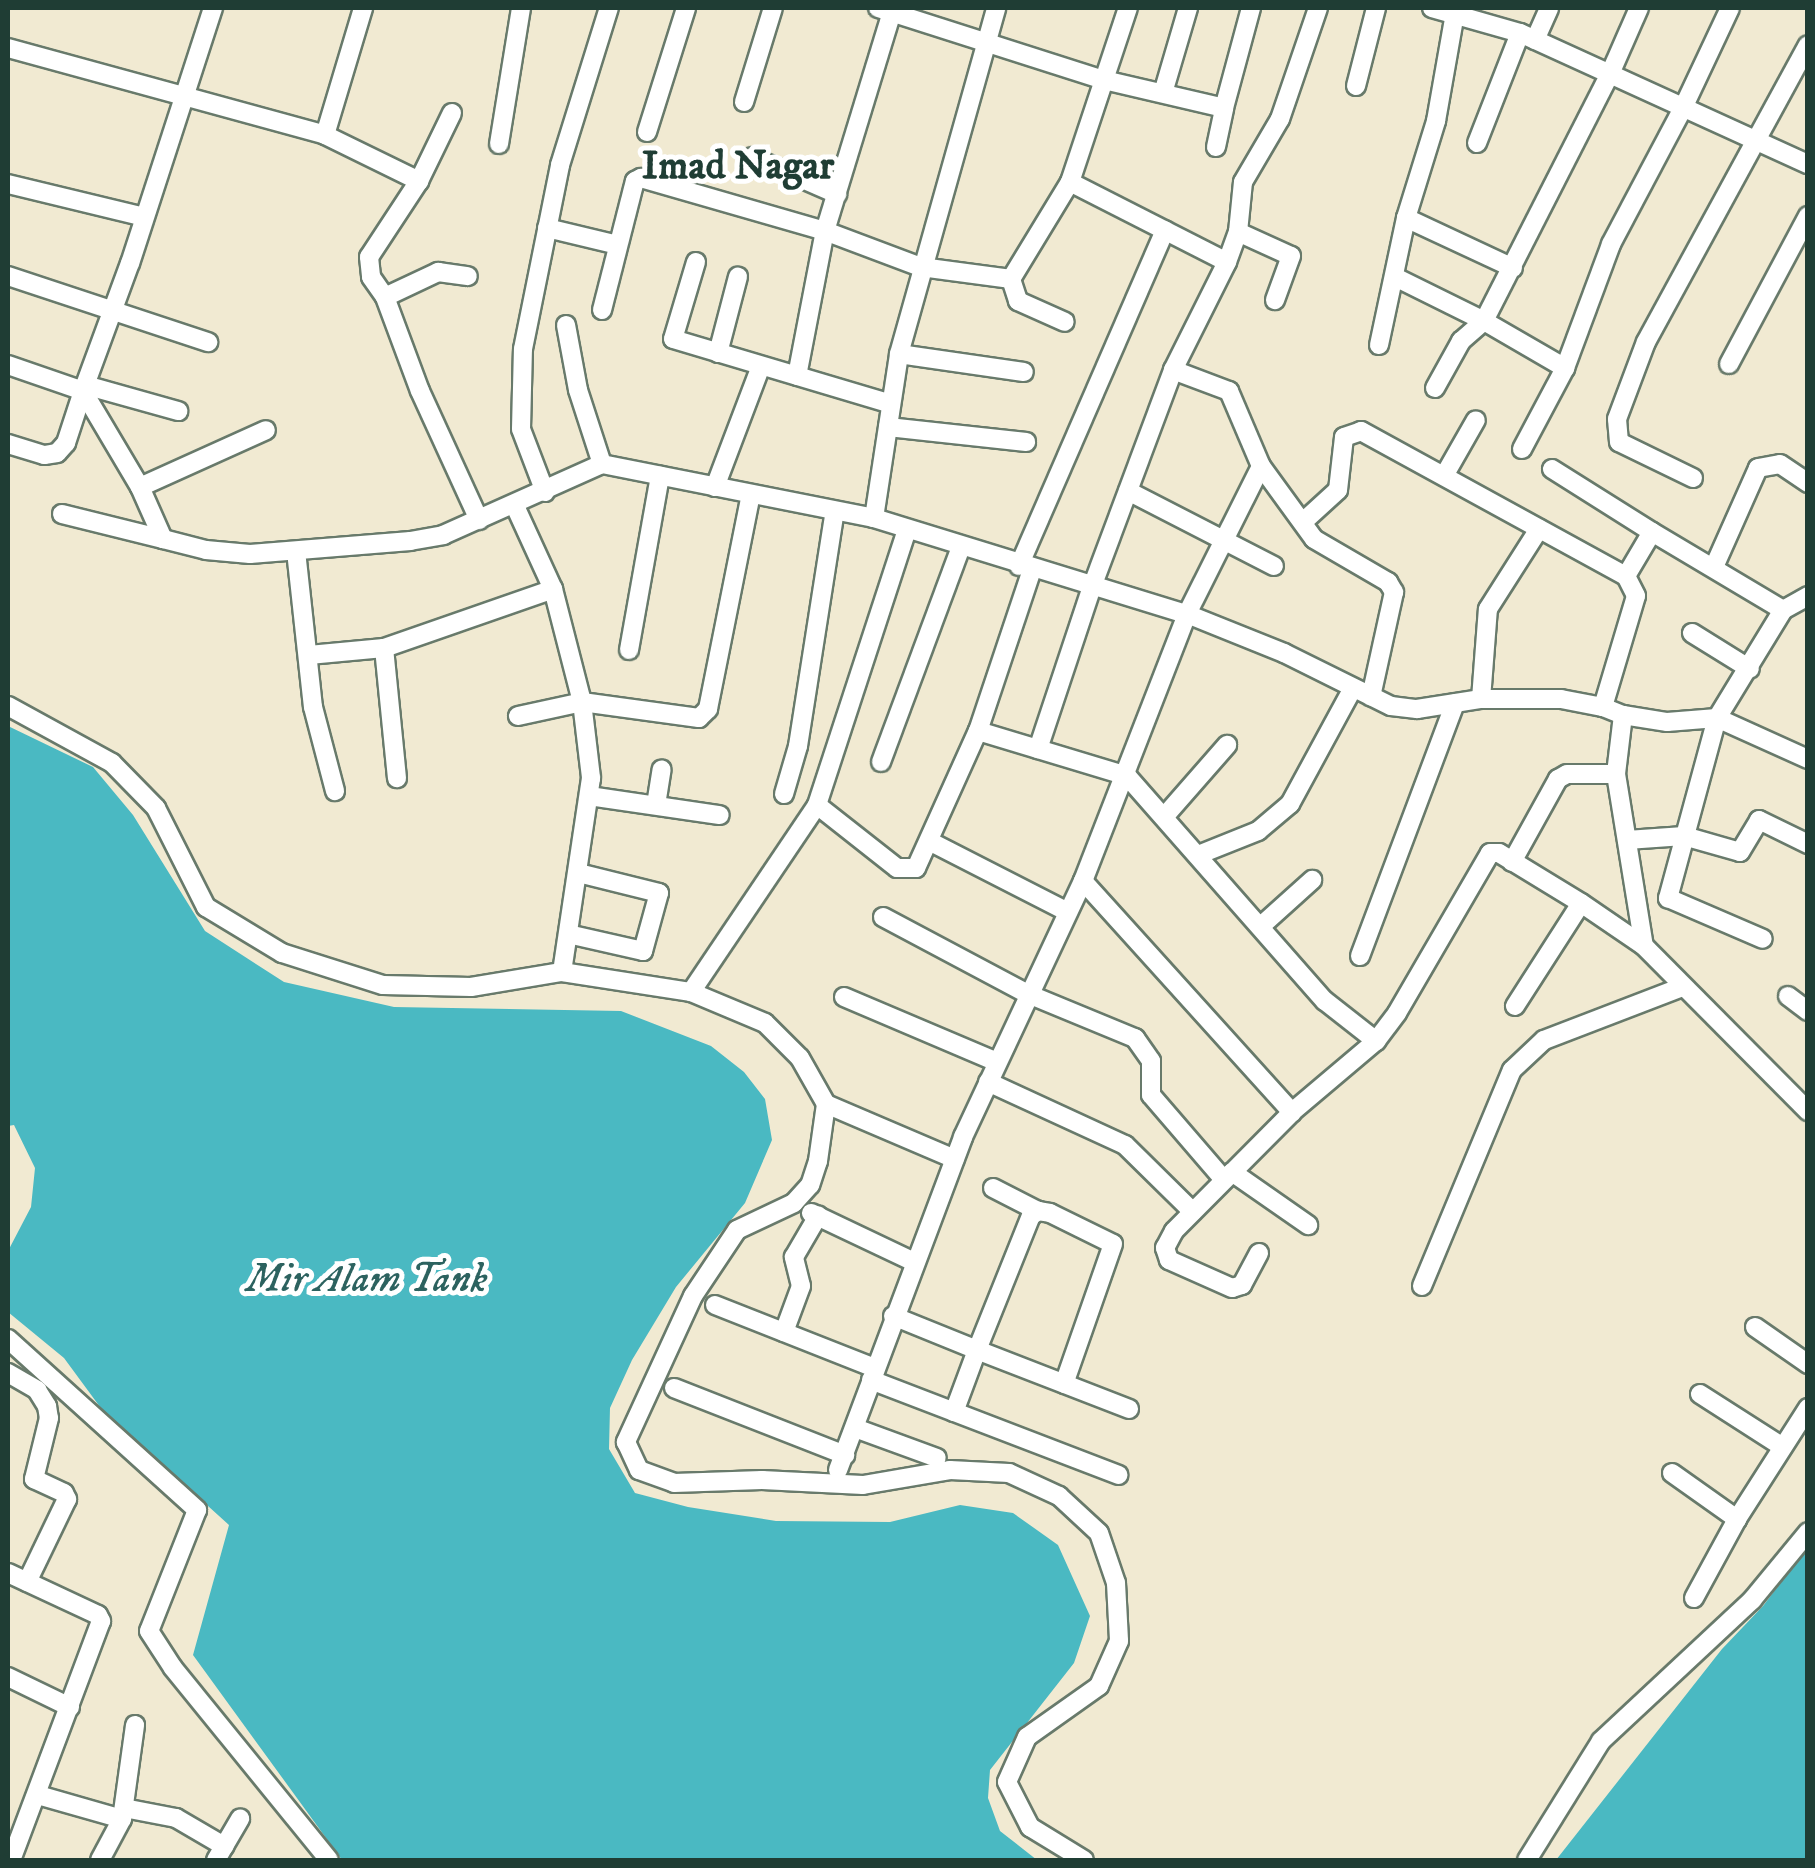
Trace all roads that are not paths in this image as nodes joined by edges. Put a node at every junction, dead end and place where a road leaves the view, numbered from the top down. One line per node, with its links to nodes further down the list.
1 (214, 8): 28 (street)
2 (363, 8): 34 (street)
3 (521, 8): 37 (street)
4 (609, 8): 48 (street)
5 (686, 8): 33 (street)
6 (772, 8): 29 (street)
7 (996, 8): 21 (street)
8 (1128, 8): 25 (street)
9 (1188, 8): 27 (street)
10 (1251, 8): 30 (street)
11 (1318, 8): 51 (street)
12 (1376, 8): 26 (street)
13 (1432, 8): 18 (street)
14 (1550, 8): 20 (street)
15 (1639, 8): 24 (street)
16 (1730, 8): 31 (street)
17 (885, 10): 19 (street); 44 (street)
18 (1455, 10): 20 (street); 47 (street)
19 (923, 14): 21 (street)
20 (1527, 36): 24 (street); 36 (street)
21 (986, 41): 25 (street); 56 (street)
22 (1808, 45): 35 (street)
23 (8, 48): 28 (street)
24 (1610, 74): 31 (street); 57 (street)
25 (1104, 80): 27 (street); 42 (street)
26 (1356, 86)
27 (1164, 94): 30 (street)
28 (186, 98): 34 (street); 46 (street)
29 (744, 102)
30 (1224, 108): 38 (street)
31 (1683, 108): 35 (street); 77 (street)
32 (452, 113): 41 (street)
33 (648, 132)
34 (325, 135): 41 (street)
35 (1754, 138): 40 (street); 96 (street)
36 (1477, 143)
37 (498, 144)
38 (1216, 148)
39 (752, 157): 44 (street)
40 (1808, 164)
41 (419, 181): 63 (street)
42 (1070, 182): 49 (street); 62 (street)
43 (8, 184): 46 (street)
44 (837, 194): 50 (street)
45 (1808, 216): 53 (street)
46 (144, 217): 65 (street)
47 (1406, 218): 57 (street); 60 (street)
48 (547, 228): 52 (street); 101 (street)
49 (1165, 230): 55 (street); 118 (street)
50 (825, 231): 52 (street); 56 (street); 80 (street)
51 (1238, 232): 55 (street); 64 (street)
52 (618, 245): 66 (street)
53 (1800, 252): 74 (street)
54 (696, 262): 72 (street)
55 (1228, 262): 78 (street)
56 (921, 267): 62 (street); 73 (street)
57 (1512, 268): 67 (street)
58 (8, 276): 65 (street)
59 (468, 276): 63 (street)
60 (1395, 277): 67 (street); 71 (street)
61 (738, 278): 72 (street)
62 (1011, 279): 68 (street)
63 (385, 297): 107 (street)
64 (1275, 300)
65 (112, 309): 70 (street); 81 (street)
66 (602, 310)
67 (1484, 321): 77 (street); 82 (street)
68 (1065, 322)
69 (566, 325): 91 (street)
70 (208, 342)
71 (1380, 344)
72 (718, 353): 76 (street)
73 (900, 354): 79 (street); 83 (street)
74 (1729, 364)
75 (8, 365): 81 (street)
76 (761, 366): 80 (street); 99 (street)
77 (1564, 368): 90 (street)
78 (1173, 370): 92 (street); 100 (street)
79 (1024, 372)
80 (797, 376): 83 (street)
81 (84, 388): 84 (street); 89 (street); 98 (street)
82 (1435, 388)
83 (888, 403): 86 (street)
84 (178, 412)
85 (1476, 420): 95 (street)
86 (888, 427): 88 (street); 106 (street)
87 (266, 430): 98 (street)
88 (1026, 442)
89 (8, 444)
90 (1522, 449)
91 (602, 464): 94 (street); 101 (street)
92 (1261, 466): 108 (street); 113 (street)
93 (1552, 469): 111 (street)
94 (660, 476): 99 (street); 127 (street)
95 (1444, 476): 108 (street); 109 (street)
96 (1693, 478)
97 (1808, 483): 117 (street)
98 (140, 487): 112 (street)
99 (715, 487): 102 (street)
100 (1128, 490): 113 (street); 120 (street)
101 (545, 492): 103 (street)
102 (751, 494): 104 (street); 133 (street)
103 (515, 506): 107 (street); 121 (street)
104 (835, 511): 106 (street); 150 (street)
105 (62, 514): 112 (street)
106 (874, 518): 110 (street)
107 (479, 520): 115 (street)
108 (1304, 521): 131 (street)
109 (1540, 528): 119 (street); 132 (street)
110 (907, 529): 114 (street); 153 (street)
111 (1652, 532): 117 (street); 119 (street)
112 (163, 539): 115 (street)
113 (1223, 542): 116 (street); 124 (street)
114 (961, 546): 118 (street); 144 (street)
115 (296, 550): 128 (street)
116 (1274, 566)
117 (1714, 567): 123 (street)
118 (1026, 568): 120 (street); 140 (street)
119 (1626, 576): 136 (street)
120 (1092, 587): 124 (street); 142 (street)
121 (553, 590): 126 (street); 133 (street)
122 (1808, 596): 123 (street)
123 (1783, 610): 129 (street)
124 (1188, 614): 130 (street); 147 (street)
125 (1692, 633): 129 (street)
126 (384, 648): 128 (street); 148 (street)
127 (629, 650)
128 (308, 655): 149 (street)
129 (1750, 670): 139 (street)
130 (1352, 688): 131 (street); 160 (street)
131 (1371, 697): 134 (street)
132 (1482, 700): 134 (street); 136 (street)
133 (582, 702): 138 (street); 151 (street)
134 (1455, 703): 172 (street)
135 (8, 706): 173 (street)
136 (1604, 707): 137 (street)
137 (1623, 715): 139 (street); 146 (street)
138 (518, 716)
139 (1717, 718): 143 (street); 156 (street)
140 (978, 731): 142 (street); 158 (street)
141 (1227, 746): 155 (street)
142 (1038, 750): 147 (street)
143 (1808, 758)
144 (882, 762)
145 (662, 769): 152 (street)
146 (1616, 774): 157 (street); 161 (street)
147 (1127, 776): 155 (street); 164 (street)
148 (397, 778)
149 (336, 791)
150 (784, 794)
151 (589, 796): 152 (street); 162 (street)
152 (656, 805): 154 (street)
153 (817, 805): 158 (street); 175 (street)
154 (720, 815)
155 (1164, 817): 160 (street)
156 (1684, 836): 157 (street); 159 (street); 170 (street)
157 (1627, 840): 171 (street)
158 (930, 841): 166 (street)
159 (1808, 844)
160 (1198, 855): 168 (street)
161 (1512, 862): 165 (street); 181 (street)
162 (579, 873): 169 (street); 169 (street)
163 (1312, 880): 168 (street)
164 (1083, 881): 166 (street); 186 (street)
165 (1581, 903): 171 (street); 179 (street)
166 (1068, 912): 176 (street)
167 (883, 916): 176 (street)
168 (1261, 926): 181 (street)
169 (568, 934): 173 (street)
170 (1763, 939)
171 (1644, 946): 174 (street)
172 (1360, 956)
173 (562, 972): 175 (street)
174 (1682, 987): 185 (street); 195 (street)
175 (691, 992): 184 (street)
176 (1028, 994): 182 (street); 188 (street)
177 (1788, 996): 180 (street)
178 (844, 997): 182 (street)
179 (1515, 1006)
180 (1808, 1011)
181 (1376, 1041): 186 (street)
182 (997, 1062): 183 (street)
183 (988, 1082): 187 (street); 191 (street)
184 (826, 1104): 187 (street); 230 (street)
185 (1807, 1108)
186 (1292, 1112): 188 (street)
187 (954, 1159): 194 (street)
188 (1228, 1176): 191 (street); 192 (street)
189 (993, 1188): 190 (street)
190 (1038, 1210): 201 (street); 205 (street)
191 (1192, 1212): 193 (street)
192 (1308, 1224)
193 (1259, 1253)
194 (914, 1262): 197 (street); 199 (street)
195 (1422, 1286)
196 (715, 1305): 199 (street)
197 (893, 1316): 201 (street); 204 (street)
198 (1755, 1327): 202 (street)
199 (784, 1332): 204 (street)
200 (8, 1339): 229 (street)
201 (978, 1350): 205 (street); 210 (street)
202 (1808, 1364)
203 (8, 1373): 218 (street)
204 (873, 1374): 210 (street); 211 (street)
205 (1064, 1384): 209 (street)
206 (674, 1388): 211 (street)
207 (1700, 1394): 212 (street)
208 (1808, 1408): 212 (street)
209 (1129, 1409)
210 (954, 1412): 215 (street)
211 (855, 1428): 213 (street)
212 (1783, 1447): 216 (street)
213 (937, 1458)
214 (1672, 1473): 216 (street)
215 (1118, 1475)
216 (1737, 1519): 219 (street)
217 (1808, 1532): 231 (street)
218 (14, 1580): 221 (street)
219 (1694, 1598)
220 (8, 1677): 221 (street)
221 (70, 1706): 223 (street)
222 (135, 1724): 224 (street)
223 (38, 1795): 224 (street); 227 (street)
224 (123, 1814): 226 (street); 228 (street)
225 (240, 1819): 226 (street)
226 (220, 1853)
227 (11, 1860)
228 (100, 1860)
229 (330, 1860)
230 (1084, 1860)
231 (1527, 1860)

